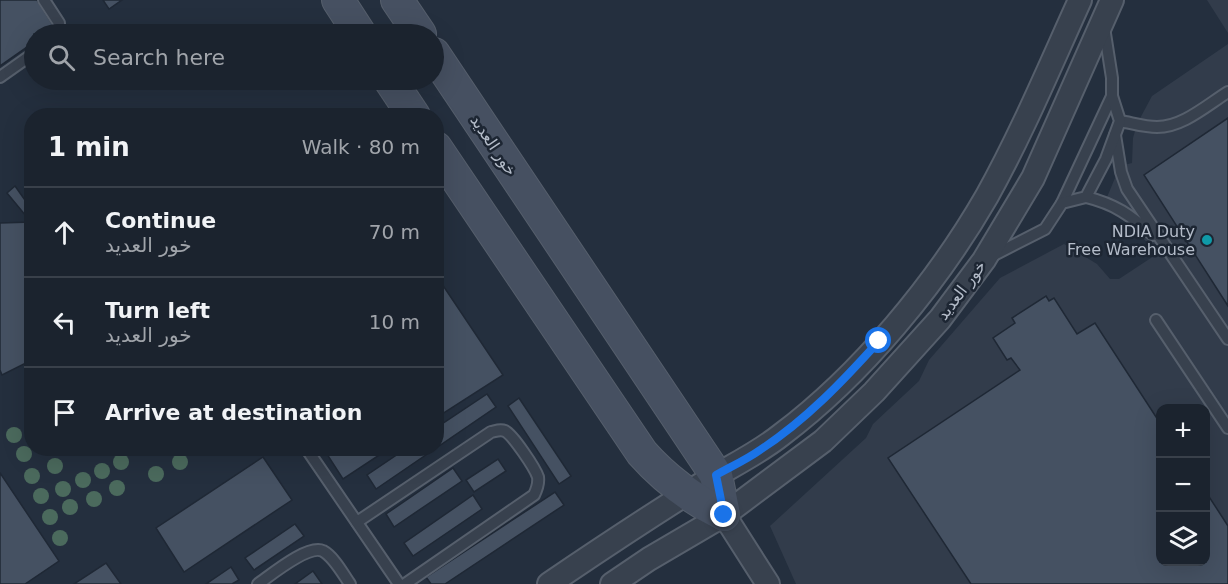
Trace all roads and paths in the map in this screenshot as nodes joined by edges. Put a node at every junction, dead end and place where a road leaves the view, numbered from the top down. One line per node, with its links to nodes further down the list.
1 (44, 0): 6 (lane)
2 (338, 0): 7 (main road)
3 (398, 0): 8 (main road)
4 (1080, 0): 27 (street, خور العديد)
5 (1107, 10): 14 (lane); 22 (street, خور العديد)
6 (59, 24)
7 (354, 24)
8 (414, 24)
9 (24, 60): 11 (lane)
10 (444, 69): 27 (main road, خور العديد)
11 (0, 77)
12 (397, 90): 15 (main road)
13 (1228, 92): 16 (lane)
14 (1112, 96): 16 (lane); 20 (lane)
15 (409, 108)
16 (1120, 121): 17 (lane)
17 (1115, 135): 19 (lane); 21 (lane)
18 (444, 160): 28 (main road)
19 (1086, 197): 20 (lane); 21 (lane)
20 (1062, 203): 22 (lane)
21 (1167, 247): 24 (lane)
22 (984, 260): 29 (street, خور العديد)
23 (1156, 320): 25 (lane)
24 (1228, 339)
25 (1228, 428)
26 (312, 456): 30 (lane)
27 (716, 475): 28 (street, خور العديد); 29 (main road, خور العديد)
28 (687, 493): 29 (main road); 35 (street, خور العديد)
29 (724, 515): 36 (street, خور العديد); 37 (street)
30 (357, 522): 33 (lane); 34 (lane)
31 (258, 584): 32 (lane)
32 (350, 584)
33 (399, 584)
34 (405, 584)
35 (549, 584)
36 (612, 584)
37 (768, 584)

